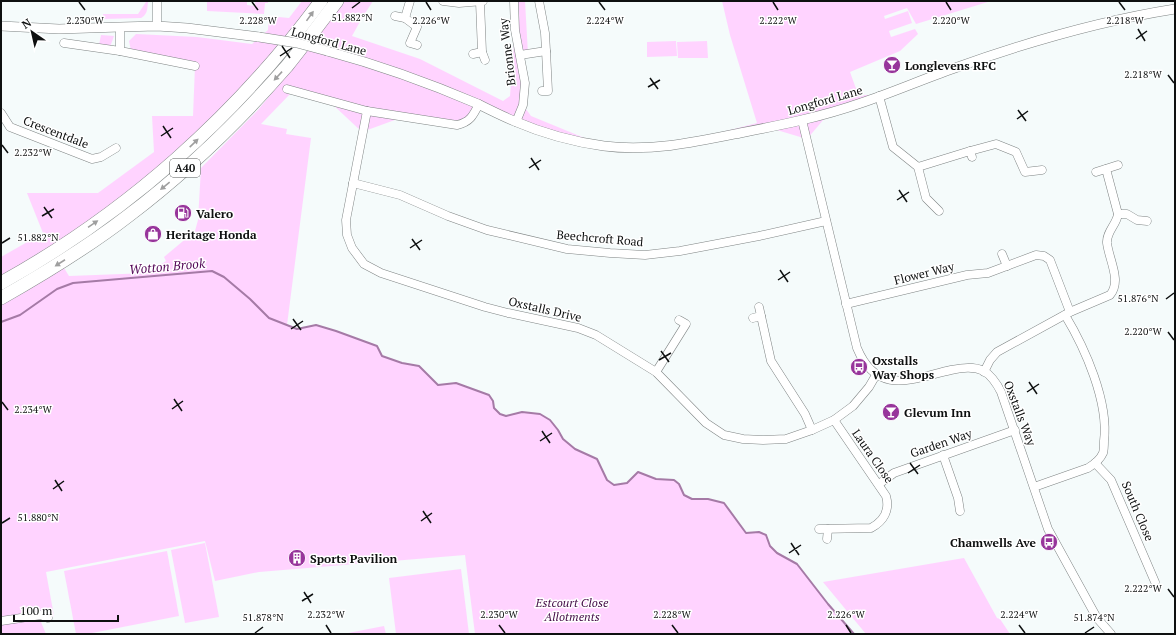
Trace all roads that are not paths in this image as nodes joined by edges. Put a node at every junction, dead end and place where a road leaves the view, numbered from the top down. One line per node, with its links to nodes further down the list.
1 (157, 1): 13 (street)
2 (321, 1): 43 (highway, A40, one-way to 2)
3 (336, 1): 44 (highway, A40, one-way to 44)
4 (410, 1): 11 (street)
5 (443, 1): 6 (street)
6 (481, 1): 19 (street)
7 (514, 1): 20 (street, Brionne Way)
8 (539, 1): 17 (street)
9 (1175, 9): 24 (street, Longford Lane)
10 (395, 16): 11 (street)
11 (405, 18): 16 (street)
12 (1, 26): 14 (street, Longford Lane)
13 (157, 26): 14 (street, Longford Lane); 25 (street, Longford Lane, bridge)
14 (120, 27): 18 (street)
15 (64, 43): 18 (street)
16 (410, 43)
17 (546, 51): 20 (street); 23 (street)
18 (120, 52): 21 (street)
19 (473, 54)
20 (520, 55): 29 (street, Brionne Way)
21 (195, 66)
22 (287, 89): 26 (street)
23 (549, 91)
24 (880, 96): 28 (street, Longford Lane); 32 (street)
25 (478, 104): 26 (street); 29 (street, Longford Lane)
26 (367, 111): 36 (street, Oxstalls Drive)
27 (1, 113): 30 (street, Crescentdale)
28 (802, 120): 29 (street, Longford Lane); 39 (street)
29 (516, 122)
30 (116, 148)
31 (1118, 165): 33 (street)
32 (918, 167): 34 (street); 37 (street)
33 (1106, 169): 35 (street); 38 (street)
34 (1042, 170)
35 (1096, 172)
36 (353, 183): 39 (street, Beechcroft Road); 49 (street, Oxstalls Drive)
37 (938, 211)
38 (1118, 214): 40 (street); 47 (street)
39 (826, 220): 45 (street)
40 (1148, 221)
41 (1002, 254): 42 (street)
42 (1007, 266): 45 (street, Flower Way); 47 (street, Flower Way)
43 (1, 283)
44 (1, 298)
45 (846, 304): 51 (street)
46 (758, 314): 53 (street)
47 (1068, 314): 50 (street); 56 (street, Flower Way)
48 (679, 320): 49 (street)
49 (656, 372): 53 (street, Oxstalls Drive)
50 (984, 372): 51 (street); 54 (street, Oxstalls Way)
51 (876, 375): 52 (street, Oxstalls Drive)
52 (834, 420): 53 (street, Oxstalls Drive); 57 (street, Laura Close)
53 (812, 430)
54 (1015, 430): 55 (street, Garden Way); 58 (street, Oxstalls Way)
55 (943, 456): 57 (street, Garden Way); 59 (street)
56 (1095, 463): 58 (street); 61 (street, South Close)
57 (879, 484): 60 (street, Laura Close)
58 (1034, 487): 64 (street, Oxstalls Way)
59 (960, 511)
60 (827, 539)
61 (1155, 582)
62 (48, 618): 63 (street)
63 (1, 621)
64 (1110, 634)

